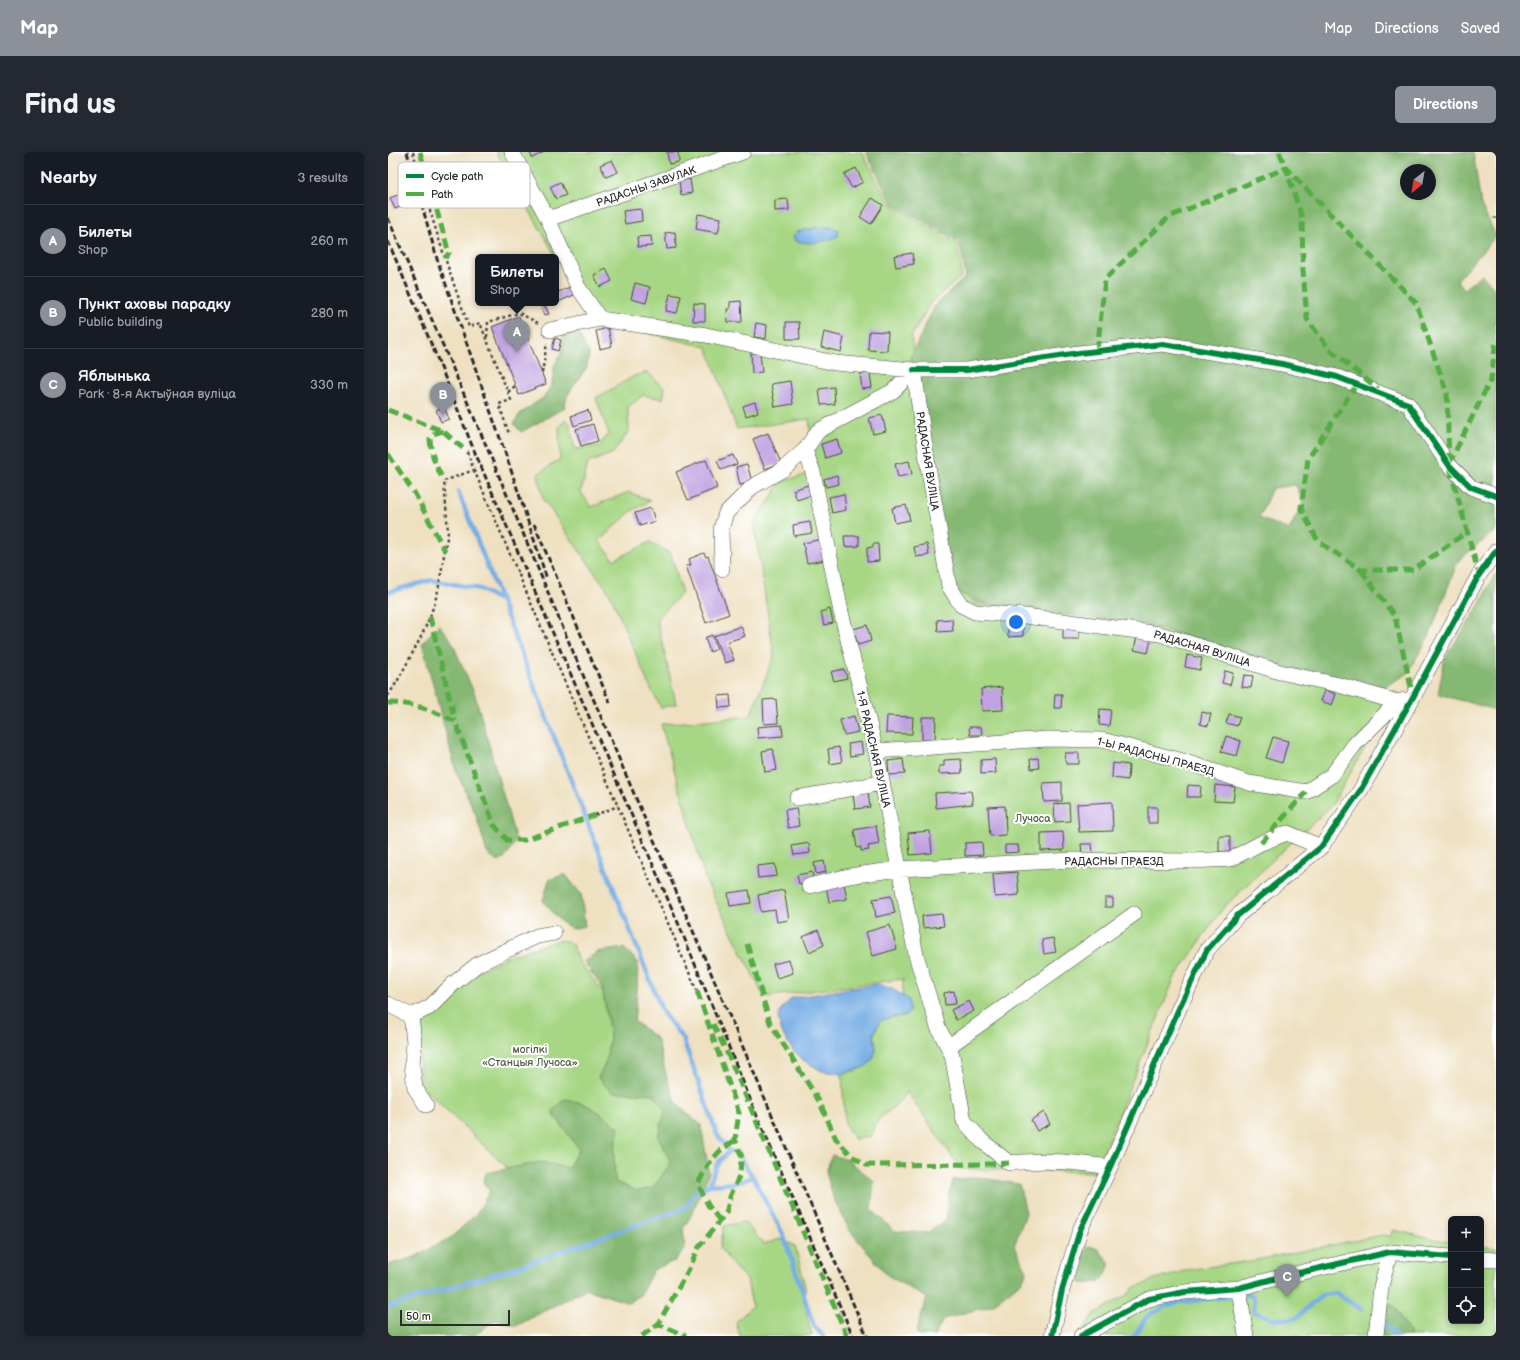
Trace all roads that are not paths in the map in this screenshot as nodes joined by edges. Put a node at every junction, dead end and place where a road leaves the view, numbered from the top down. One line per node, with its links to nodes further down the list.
1 (512, 152): 3 (street)
2 (743, 152): 5 (street, РАДАСНЫ ЗАВУЛАК)
3 (517, 162)
4 (530, 186): 5 (street)
5 (548, 219): 6 (street)
6 (600, 319): 7 (street); 8 (street)
7 (550, 330)
8 (914, 370): 9 (street); 10 (street); 14 (street, РАДАСНАЯ ВУЛІЦА)
9 (805, 450): 12 (street); 15 (street, 1-Я РАДАСНАЯ ВУЛІЦА)
10 (1496, 496)
11 (1496, 550): 13 (street)
12 (722, 569)
13 (1413, 697): 14 (street); 18 (street)
14 (1397, 702): 15 (street, 1-Ы РАДАСНЫ ПРАЕЗД)
15 (876, 751): 16 (street, 1-Я РАДАСНАЯ ВУЛІЦА)
16 (882, 783): 17 (street); 19 (street, 1-Я РАДАСНАЯ ВУЛІЦА)
17 (797, 798)
18 (1321, 847): 19 (street, РАДАСНЫ ПРАЕЗД); 27 (street)
19 (899, 869): 20 (street, РАДАСНЫ ПРАЕЗД); 25 (street, 1-Я РАДАСНАЯ ВУЛІЦА)
20 (810, 886)
21 (1134, 914): 25 (street)
22 (554, 933): 24 (street)
23 (388, 1004): 24 (street)
24 (411, 1016): 26 (street)
25 (948, 1048): 27 (street, 1-Я РАДАСНАЯ ВУЛІЦА)
26 (426, 1105)
27 (1110, 1168): 33 (street)
28 (1390, 1252): 29 (street); 32 (street); 36 (street)
29 (1448, 1257)
30 (1484, 1259): 31 (street)
31 (1496, 1260)
32 (1240, 1295): 34 (street); 35 (street)
33 (1052, 1336)
34 (1081, 1336)
35 (1246, 1336)
36 (1376, 1336)

